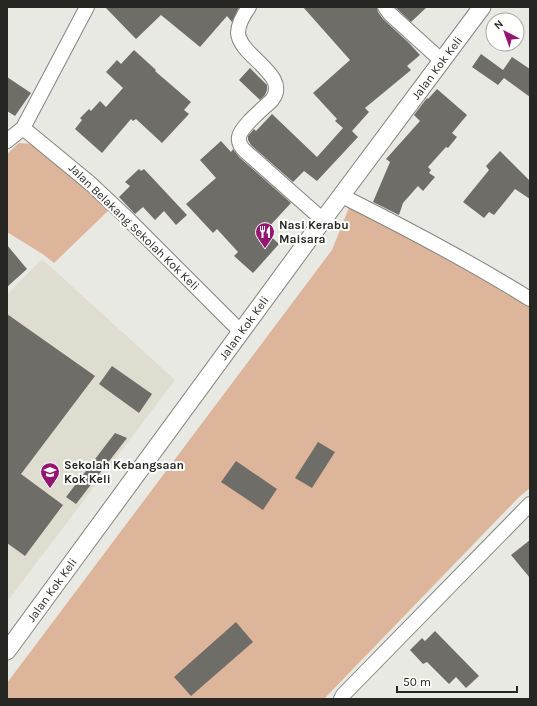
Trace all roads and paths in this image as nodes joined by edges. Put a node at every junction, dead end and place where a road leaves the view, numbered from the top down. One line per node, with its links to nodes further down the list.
1 (87, 7): 6 (street)
2 (249, 7): 9 (street)
3 (385, 7): 5 (street)
4 (482, 7): 5 (street, Jalan Kok Keli)
5 (442, 61): 8 (street, Jalan Kok Keli)
6 (23, 128): 7 (street); 11 (street, Jalan Belakang Sekolah Kok Keli)
7 (7, 141)
8 (342, 196): 9 (street, Jalan Kok Keli); 10 (street)
9 (323, 220): 11 (street, Jalan Kok Keli)
10 (530, 299)
11 (241, 332): 13 (street, Jalan Kok Keli)
12 (530, 504): 14 (street)
13 (7, 651)
14 (341, 699)

